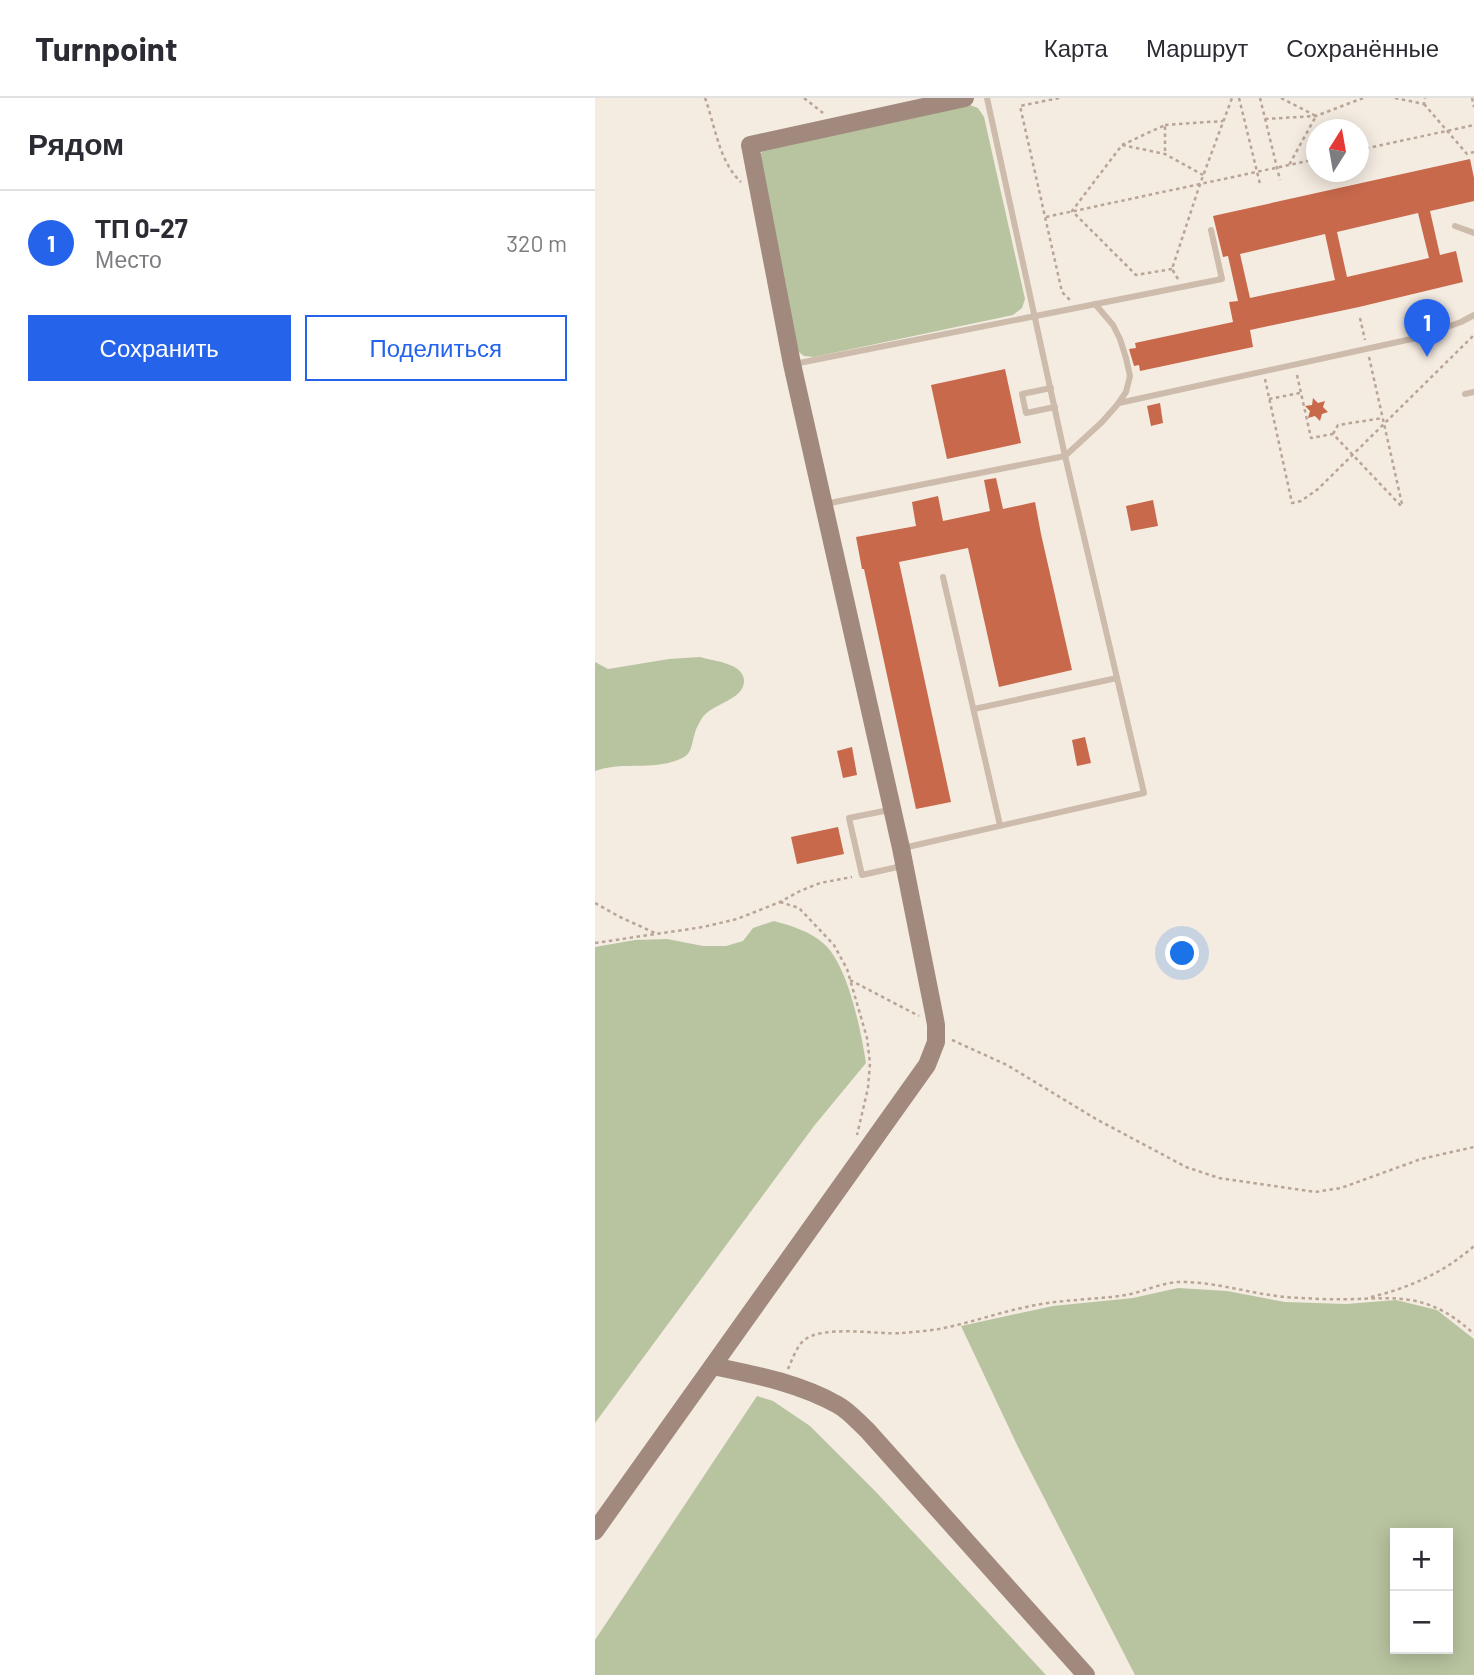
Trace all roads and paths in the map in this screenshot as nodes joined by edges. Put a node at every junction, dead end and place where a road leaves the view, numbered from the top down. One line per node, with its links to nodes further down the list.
1 (705, 98): 35 (path)
2 (804, 98): 21 (path)
3 (965, 98): 21 (street)
4 (987, 98): 46 (lane)
5 (1059, 98): 37 (path)
6 (1232, 98): 18 (path)
7 (1239, 98): 30 (path)
8 (1260, 98): 17 (path)
9 (1281, 98): 16 (path)
10 (1363, 98): 16 (path)
11 (1395, 98): 14 (path)
12 (1425, 98): 14 (path)
13 (1472, 98): 15 (path)
14 (1424, 104): 22 (path)
15 (1474, 107)
16 (1316, 116): 17 (path); 28 (path)
17 (1265, 119): 29 (path)
18 (1223, 121): 19 (path); 31 (path)
19 (1164, 125): 23 (path); 26 (path)
20 (1474, 125): 22 (path)
21 (839, 126): 35 (street)
22 (1447, 131): 24 (path); 25 (path)
23 (1122, 145): 26 (path); 36 (path)
24 (1369, 148)
25 (1474, 152)
26 (1165, 154): 31 (path)
27 (1306, 161): 28 (path)
28 (1289, 165): 29 (path)
29 (1277, 167): 30 (path); 32 (path)
30 (1257, 172): 33 (path); 34 (path)
31 (1203, 175): 33 (path)
32 (1280, 180)
33 (1200, 184): 36 (path); 41 (path)
34 (1259, 184)
35 (761, 202): 51 (street)
36 (1072, 211): 37 (path); 41 (path)
37 (1046, 217): 43 (path)
38 (1455, 226): 40 (lane)
39 (1211, 230): 44 (lane)
40 (1474, 233)
41 (1172, 269): 42 (path)
42 (1178, 280)
43 (1072, 301)
44 (1095, 304): 46 (lane); 59 (lane)
45 (1474, 315): 59 (lane)
46 (1034, 316): 51 (lane); 54 (lane)
47 (1360, 317): 49 (path)
48 (1474, 335): 61 (path)
49 (1366, 341)
50 (1368, 353): 61 (path)
51 (792, 364): 65 (street)
52 (1296, 368): 56 (path)
53 (1264, 374): 58 (path)
54 (1051, 388): 60 (lane); 60 (lane)
55 (1474, 392): 57 (lane)
56 (1301, 393): 58 (path); 62 (path)
57 (1465, 394)
58 (1269, 399): 63 (path)
59 (1119, 402): 64 (lane)
60 (1055, 407): 64 (lane)
61 (1383, 420): 62 (path); 63 (path); 63 (path)
62 (1333, 434): 63 (path)
63 (1352, 455)
64 (1065, 456): 65 (lane); 67 (lane)
65 (823, 504): 69 (street)
66 (943, 577): 68 (lane)
67 (1117, 678): 68 (lane); 70 (lane)
68 (974, 709): 70 (lane)
69 (891, 809): 71 (street); 72 (lane)
70 (1000, 825): 71 (lane)
71 (903, 857): 72 (lane); 78 (street)
72 (862, 874): 73 (path)
73 (780, 902): 75 (path); 77 (path)
74 (595, 903): 75 (path)
75 (658, 934): 76 (path)
76 (595, 943)
77 (850, 980): 78 (path); 79 (path)
78 (937, 1032): 80 (path); 84 (street)
79 (857, 1136)
80 (1474, 1147)
81 (1474, 1246): 82 (path)
82 (1365, 1298): 83 (path); 85 (path)
83 (1474, 1334)
84 (713, 1366): 85 (street); 86 (street)
85 (782, 1382): 87 (street)
86 (595, 1531)
87 (1086, 1675)

